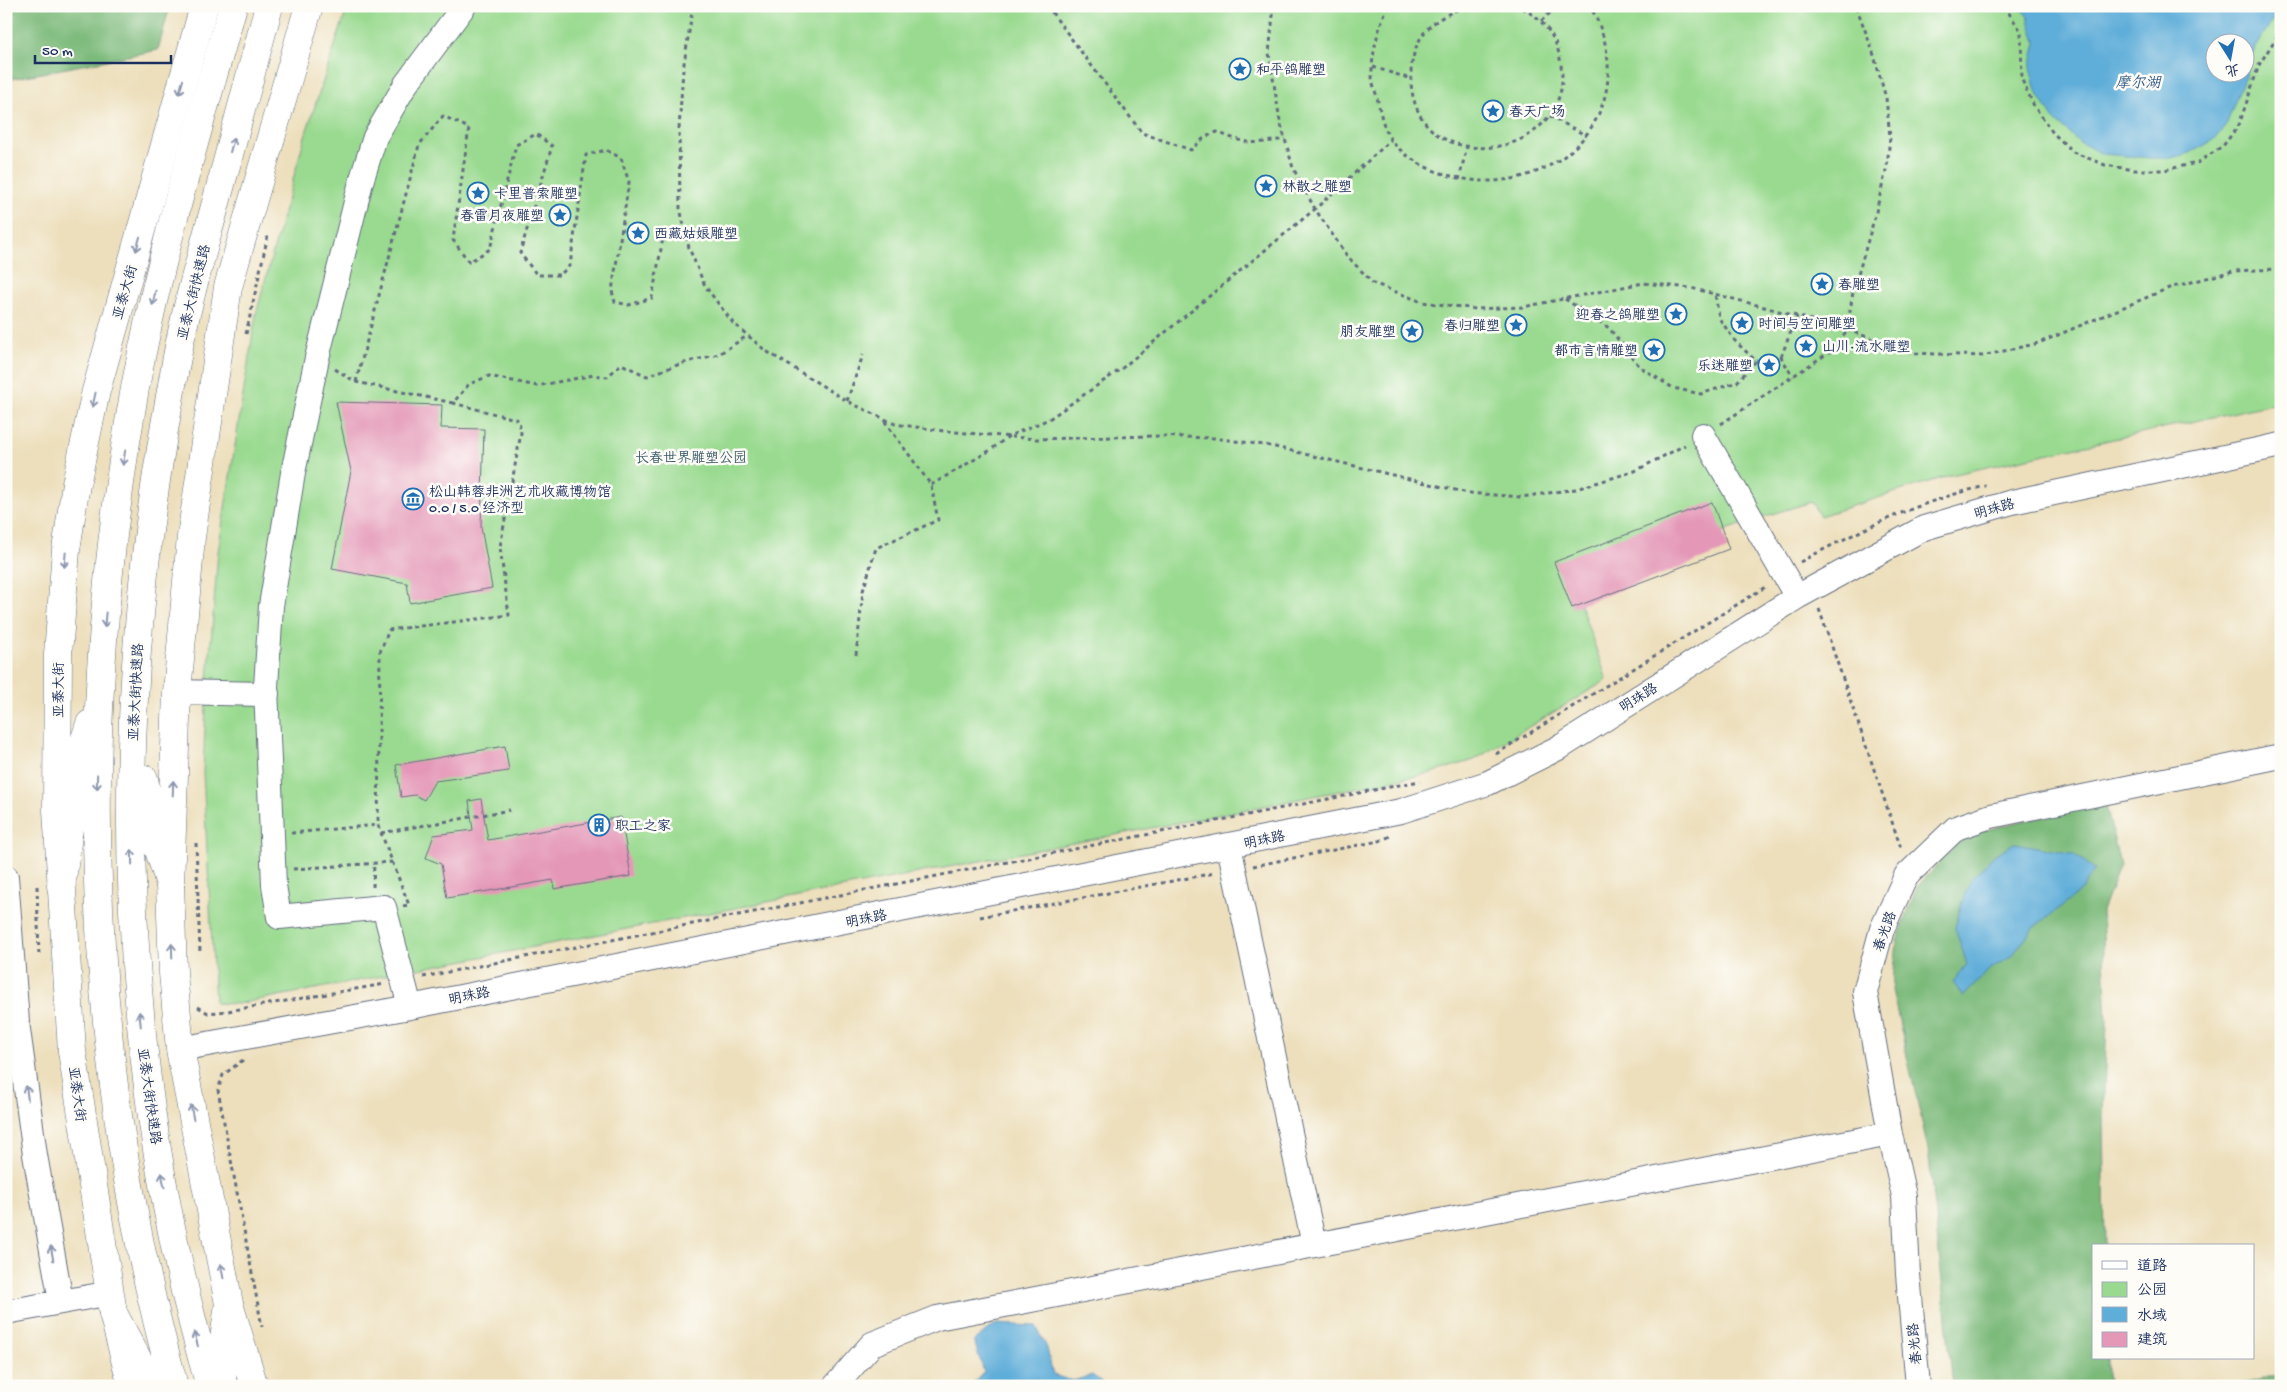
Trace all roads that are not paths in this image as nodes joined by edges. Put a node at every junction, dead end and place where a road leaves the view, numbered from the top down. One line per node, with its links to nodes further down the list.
1 (204, 6): 17 (main road, 亚泰大街, one-way to 17)
2 (233, 6): 11 (main road, one-way to 11)
3 (269, 6): 12 (main road, 亚泰大街快速路, one-way to 3)
4 (308, 6): 9 (main road)
5 (464, 6): 10 (street)
6 (1703, 436): 8 (street)
7 (2281, 445): 8 (street, 明珠路)
8 (1807, 601): 14 (street, 明珠路)
9 (177, 692): 10 (street); 16 (main road, one-way to 9)
10 (267, 694): 18 (street)
11 (99, 699): 17 (main road); 28 (main road, one-way to 28)
12 (132, 725): 16 (main road); 29 (main road, 亚泰大街快速路, one-way to 12)
13 (2281, 756): 20 (street, 春光路)
14 (1230, 846): 18 (street, 明珠路); 21 (street)
15 (6, 877): 22 (street, one-way to 15)
16 (170, 884): 19 (main road, one-way to 16)
17 (49, 891): 23 (main road, 亚泰大街)
18 (410, 1007): 19 (street, 明珠路)
19 (180, 1049): 24 (main road, one-way to 19)
20 (1890, 1134): 21 (street); 33 (street, 春光路)
21 (1314, 1246): 32 (street)
22 (61, 1301): 23 (street); 25 (street)
23 (112, 1303): 26 (main road, 亚泰大街); 27 (main road)
24 (229, 1304): 30 (main road); 31 (main road)
25 (6, 1312)
26 (132, 1386)
27 (152, 1386)
28 (174, 1386)
29 (210, 1386)
30 (222, 1386)
31 (254, 1386)
32 (835, 1386)
33 (1918, 1386)

